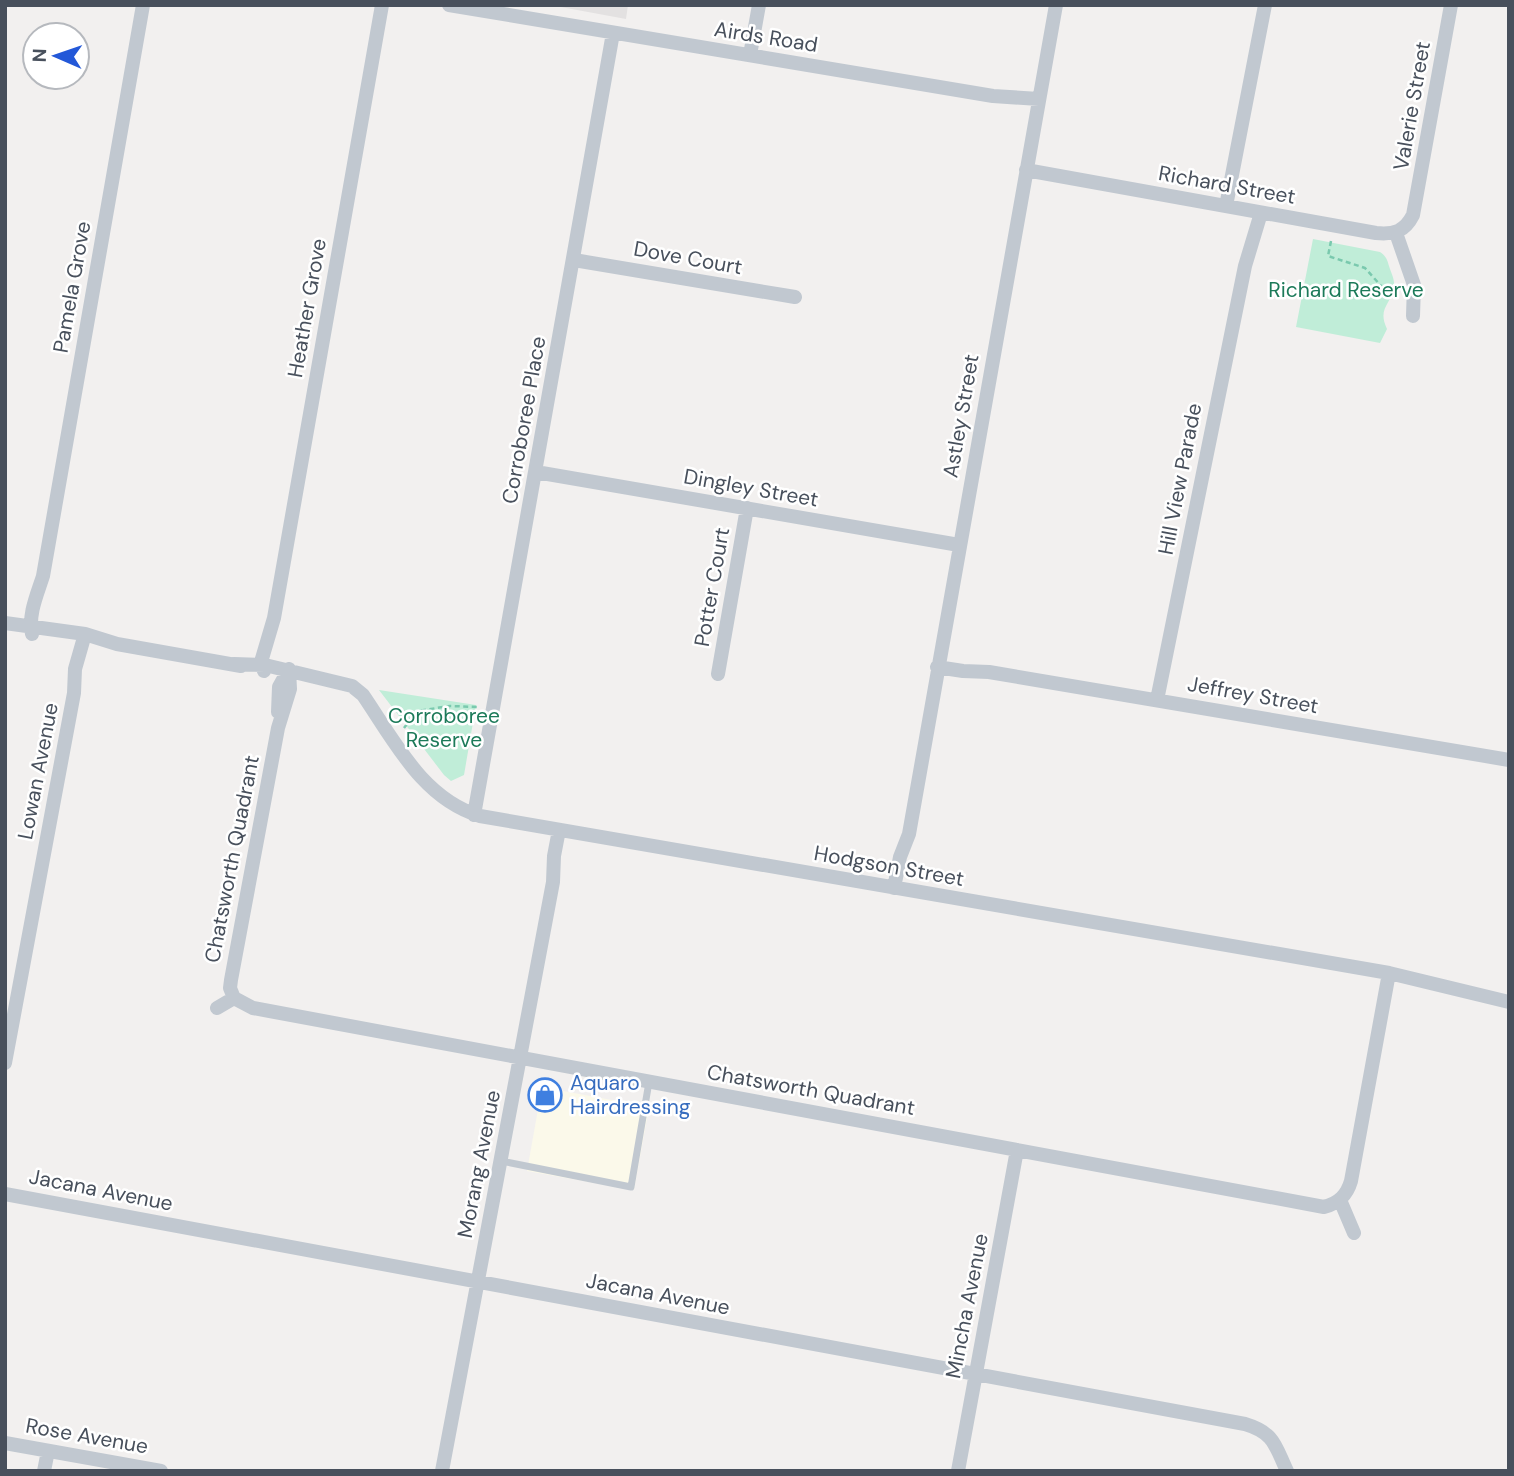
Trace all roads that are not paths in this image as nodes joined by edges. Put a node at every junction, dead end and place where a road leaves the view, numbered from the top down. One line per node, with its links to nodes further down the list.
1 (143, 5): 22 (street, Pamela Grove)
2 (382, 5): 25 (street, Heather Grove)
3 (449, 5): 8 (street, Airds Road)
4 (759, 5): 9 (street)
5 (1056, 5): 10 (street, Astley Street)
6 (1265, 5): 12 (street)
7 (1451, 5): 14 (street, Valerie Street)
8 (613, 33): 9 (street, Airds Road); 15 (street, Corroboree Place)
9 (750, 55): 10 (street, Airds Road)
10 (1038, 104): 11 (street, Astley Street)
11 (1026, 170): 12 (street, Richard Street); 20 (street, Astley Street)
12 (1226, 206): 13 (street, Richard Street)
13 (1255, 212): 14 (street, Richard Street); 28 (street, Hill View Parade)
14 (1396, 233): 17 (street)
15 (574, 260): 16 (street, Dove Court); 18 (street, Corroboree Place)
16 (795, 297)
17 (1413, 316)
18 (536, 472): 19 (street, Dingley Street); 30 (street, Corroboree Place)
19 (747, 508): 20 (street, Dingley Street); 27 (street, Potter Court)
20 (959, 545): 24 (street, Astley Street)
21 (5, 625): 22 (street, Hodgson Street)
22 (33, 628): 23 (street, Hodgson Street)
23 (84, 640): 25 (street, Hodgson Street); 38 (street, Lowan Avenue)
24 (938, 662): 28 (street, Jeffrey Street); 32 (street, Astley Street)
25 (265, 667): 26 (street, Hodgson Street)
26 (288, 674): 30 (street, Hodgson Street); 34 (street, Chatsworth Quadrant)
27 (718, 674)
28 (1157, 700): 29 (street, Jeffrey Street)
29 (1509, 760)
30 (474, 815): 31 (street, Hodgson Street)
31 (563, 831): 32 (street, Hodgson Street); 37 (street, Morang Avenue)
32 (899, 888): 33 (street, Hodgson Street)
33 (1389, 973): 35 (street, Hodgson Street); 43 (street)
34 (234, 998): 36 (street); 37 (street, Chatsworth Quadrant)
35 (1509, 1002)
36 (217, 1008)
37 (520, 1058): 39 (street, Chatsworth Quadrant); 41 (street, Morang Avenue)
38 (5, 1063)
39 (649, 1082): 40 (street, Chatsworth Quadrant); 41 (lane)
40 (1017, 1150): 43 (street, Chatsworth Quadrant); 46 (street, Mincha Avenue)
41 (501, 1161): 45 (street, Morang Avenue)
42 (5, 1194): 45 (street, Jacana Avenue)
43 (1340, 1200): 44 (street)
44 (1354, 1233)
45 (479, 1282): 46 (street, Jacana Avenue); 52 (street, Morang Avenue)
46 (976, 1374): 49 (street, Jacana Avenue); 53 (street, Mincha Avenue)
47 (5, 1443): 48 (street, Rose Avenue)
48 (48, 1451): 50 (street); 51 (street, Rose Avenue)
49 (1285, 1468)
50 (44, 1471)
51 (161, 1471)
52 (444, 1471)
53 (958, 1471)

